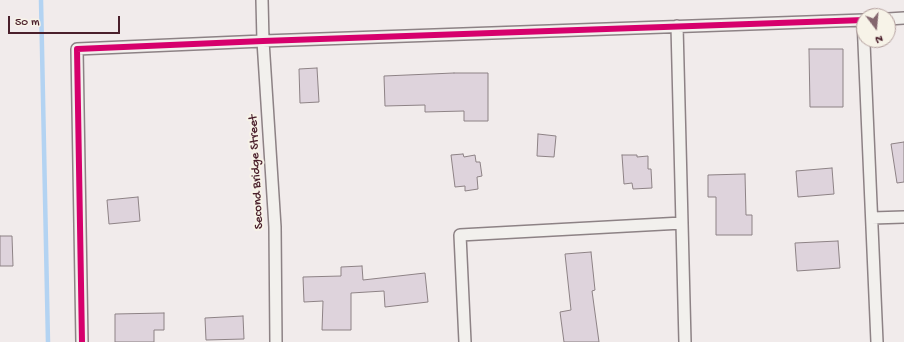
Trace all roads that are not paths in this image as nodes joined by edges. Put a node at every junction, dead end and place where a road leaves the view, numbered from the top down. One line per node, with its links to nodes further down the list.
1 (262, 0): 4 (street, Second Bridge Street)
2 (856, 20): 3 (street)
3 (676, 26): 4 (street); 8 (street)
4 (263, 41): 9 (street); 10 (street, Second Bridge Street)
5 (865, 48): 7 (street)
6 (904, 217): 7 (street)
7 (872, 218): 13 (street)
8 (682, 223): 11 (street); 12 (street)
9 (82, 342)
10 (276, 342)
11 (466, 342)
12 (685, 342)
13 (877, 342)

